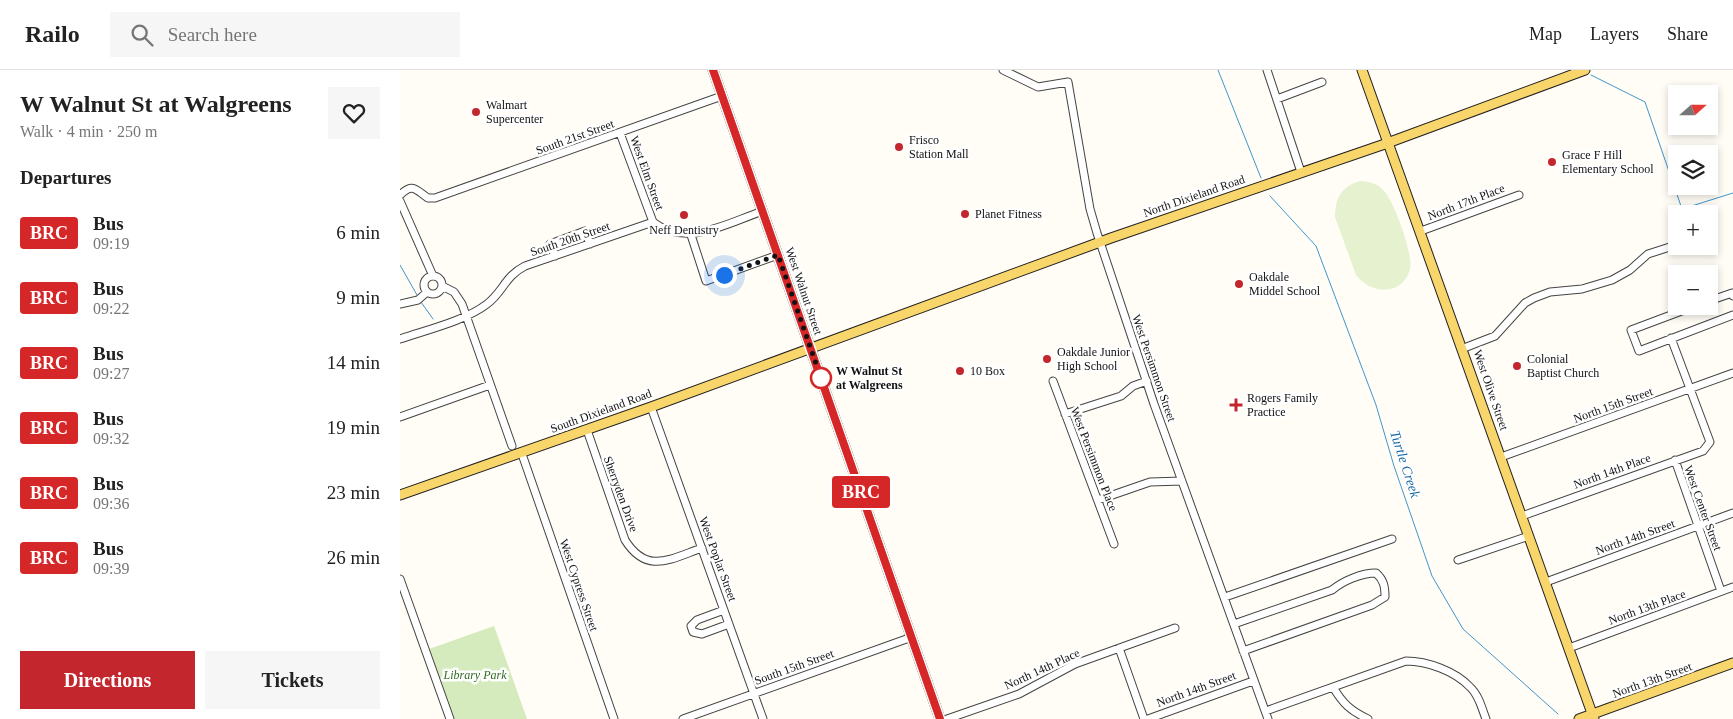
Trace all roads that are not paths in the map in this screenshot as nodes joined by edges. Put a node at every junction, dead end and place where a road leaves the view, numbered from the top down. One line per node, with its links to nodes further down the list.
1 (713, 70): 7 (main road, West Walnut Street)
2 (1003, 70): 19 (street, West Persimmon Street)
3 (1267, 70): 8 (street)
4 (1362, 70): 10 (main road, West Olive Street)
5 (1585, 70): 10 (main road, North Dixieland Road)
6 (1322, 82): 8 (street)
7 (722, 96): 9 (street, South 21st Street); 15 (main road, West Walnut Street)
8 (1277, 99): 11 (street)
9 (620, 133): 12 (street, South 21st Street); 16 (street, West Elm Street)
10 (1389, 142): 11 (main road, North Dixieland Road); 17 (main road, West Olive Street)
11 (1301, 172): 19 (main road, North Dixieland Road)
12 (400, 195)
13 (1519, 195): 17 (street, North 17th Place)
14 (400, 201): 24 (street)
15 (763, 211): 18 (street); 22 (main road, West Walnut Street)
16 (653, 222): 18 (street); 20 (street, South 20th Street)
17 (1421, 231): 36 (main road, West Olive Street)
18 (691, 235): 22 (street)
19 (1100, 242): 35 (main road, North Dixieland Road); 39 (street, West Persimmon Street)
20 (590, 244): 23 (street, South 20th Street); 23 (street)
21 (1668, 247): 36 (street)
22 (778, 255): 35 (main road, West Walnut Street)
23 (555, 256): 30 (street, South 20th Street)
24 (433, 276): 25 (street); 26 (street)
25 (442, 286): 26 (street); 30 (street)
26 (426, 292): 29 (street)
27 (1733, 296): 28 (street)
28 (1718, 298)
29 (400, 304)
30 (466, 315): 34 (street, South 20th Street); 40 (street)
31 (1671, 315): 33 (street)
32 (1733, 315): 33 (street)
33 (1671, 338): 41 (street)
34 (400, 339)
35 (810, 347): 42 (main road, South Dixieland Road); 70 (main road, West Walnut Street)
36 (1464, 348): 47 (main road, West Olive Street)
37 (1733, 373): 41 (street, North 15th Street)
38 (1053, 381): 43 (street, West Persimmon Place)
39 (1147, 381): 43 (street); 50 (street, West Persimmon Street)
40 (490, 385): 44 (street); 46 (street)
41 (1690, 389): 47 (street, North 15th Street); 49 (street, North 14th Place)
42 (651, 406): 45 (main road, South Dixieland Road); 59 (street, West Poplar Street)
43 (1066, 414): 52 (street, West Persimmon Place)
44 (400, 417)
45 (587, 430): 51 (main road, South Dixieland Road); 59 (street, Sherryden Drive)
46 (512, 446)
47 (1501, 457): 54 (main road, West Olive Street)
48 (523, 458): 81 (street, West Cypress Street)
49 (1674, 460): 54 (street, North 14th Place); 55 (street, West Center Street)
50 (1182, 481): 52 (street); 65 (street, West Persimmon Street)
51 (400, 495)
52 (1098, 500): 58 (street, West Persimmon Place)
53 (1733, 513): 55 (street, North 14th Street)
54 (1522, 516): 56 (main road, West Olive Street)
55 (1698, 526): 62 (street, North 14th Street); 64 (street, West Center Street)
56 (1529, 536): 60 (street); 62 (main road, West Olive Street)
57 (1392, 540): 65 (street)
58 (1114, 544)
59 (702, 548): 66 (street, West Poplar Street)
60 (1458, 560)
61 (400, 579): 80 (street)
62 (1546, 582): 72 (main road, West Olive Street)
63 (1733, 587): 64 (street, North 13th Place)
64 (1721, 591): 72 (street, North 13th Place)
65 (1225, 597): 68 (street, West Persimmon Street)
66 (724, 610): 67 (street, West Poplar Street); 67 (street)
67 (729, 624): 77 (street, West Poplar Street)
68 (1234, 624): 73 (street, West Persimmon Street); 73 (street)
69 (1175, 628): 71 (street, North 14th Place)
70 (912, 637): 77 (street, South 15th Street); 84 (main road, West Walnut Street)
71 (1120, 648): 85 (street, North 14th Place); 86 (street)
72 (1569, 648): 79 (main road, West Olive Street)
73 (1243, 651): 75 (street, West Persimmon Street)
74 (1733, 664): 79 (main road, North 13th Street)
75 (1253, 681): 78 (street, West Persimmon Street); 87 (street, North 14th Street)
76 (1333, 687): 78 (street); 89 (street); 90 (street)
77 (754, 694): 82 (street, South 15th Street); 83 (street, West Poplar Street)
78 (1266, 711): 88 (street, West Persimmon Street)
79 (1593, 717): 91 (main road, North 13th Street)
80 (450, 719)
81 (614, 719)
82 (683, 719)
83 (763, 719)
84 (940, 719)
85 (947, 719)
86 (1144, 719)
87 (1148, 719)
88 (1268, 719)
89 (1368, 719)
90 (1486, 719)
91 (1579, 719)

